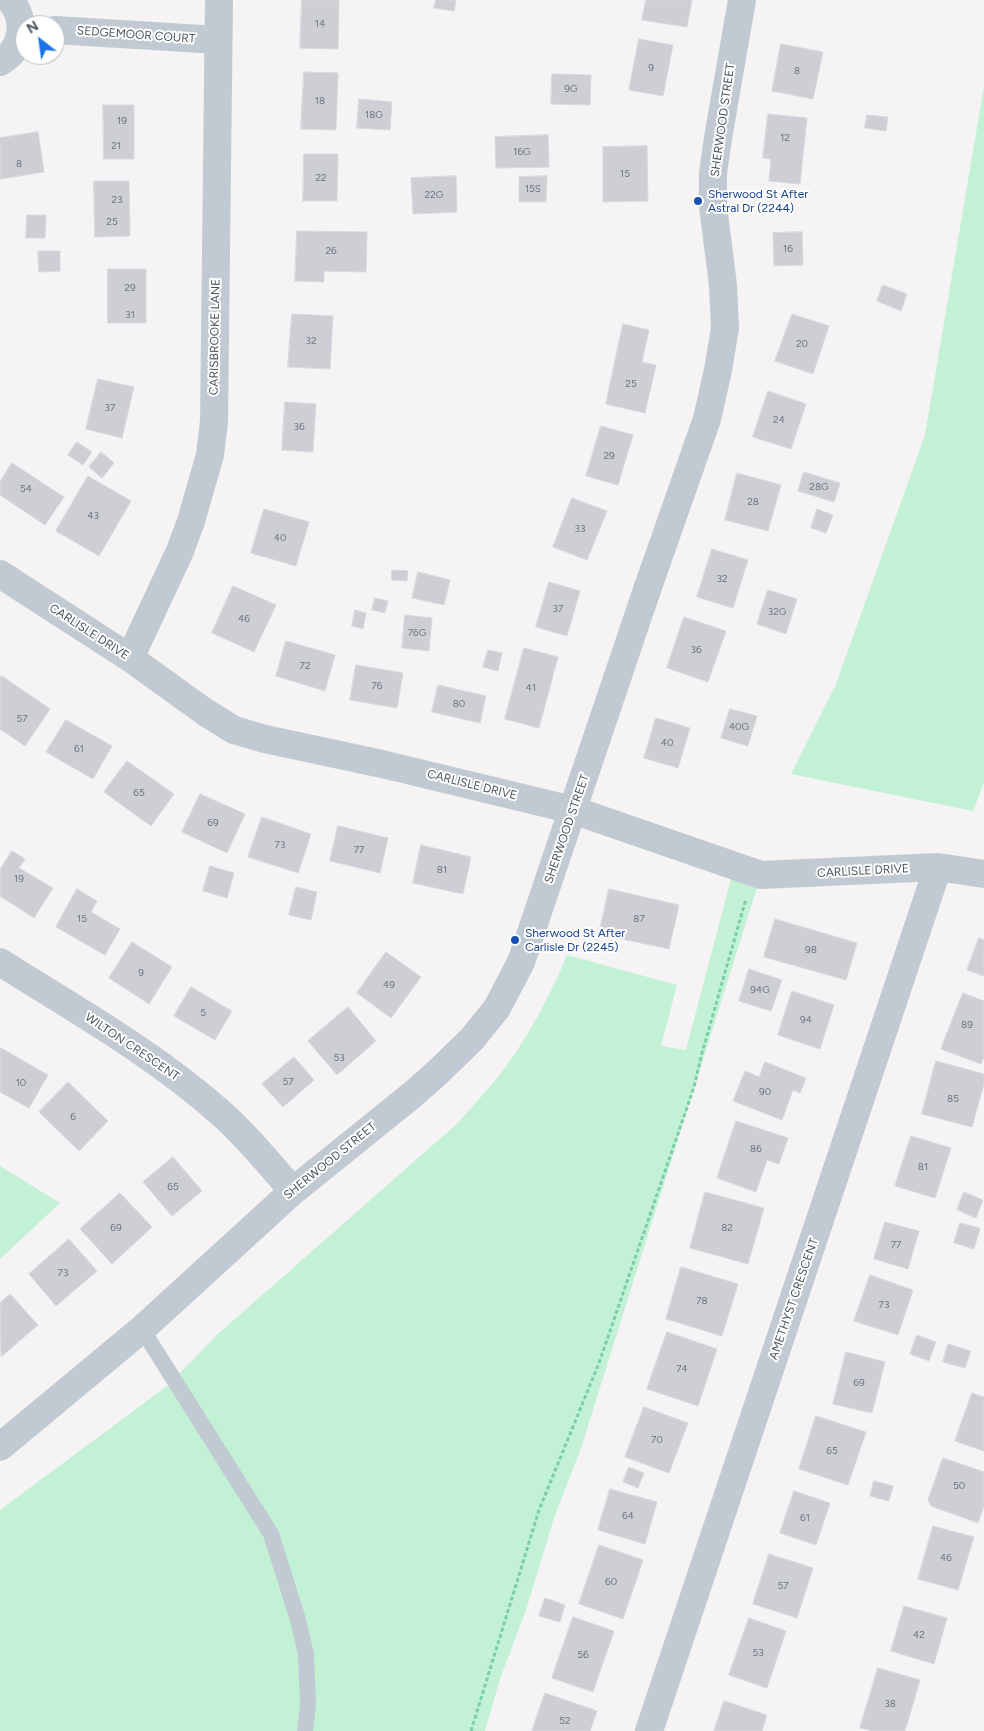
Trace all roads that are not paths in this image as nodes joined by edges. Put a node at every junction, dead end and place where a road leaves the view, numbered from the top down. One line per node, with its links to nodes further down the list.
1 (10, 0): 4 (street)
2 (219, 0): 6 (street, CARISBROOKE LANE)
3 (742, 0): 11 (street, SHERWOOD STREET)
4 (19, 15)
5 (65, 31): 6 (street, SEDGEMOOR COURT)
6 (218, 40): 10 (street, CARISBROOKE LANE)
7 (15, 48): 8 (street)
8 (0, 62)
9 (0, 574): 10 (street, CARLISLE DRIVE)
10 (130, 658): 11 (street, CARLISLE DRIVE)
11 (573, 810): 12 (street, CARLISLE DRIVE); 15 (street, SHERWOOD STREET)
12 (938, 867): 13 (street, CARLISLE DRIVE); 19 (street, AMETHYST CRESCENT)
13 (984, 874)
14 (0, 962): 15 (street, WILTON CRESCENT)
15 (293, 1191): 16 (street, SHERWOOD STREET)
16 (142, 1330): 17 (street, SHERWOOD STREET); 18 (lane)
17 (0, 1446)
18 (305, 1731)
19 (649, 1731)

